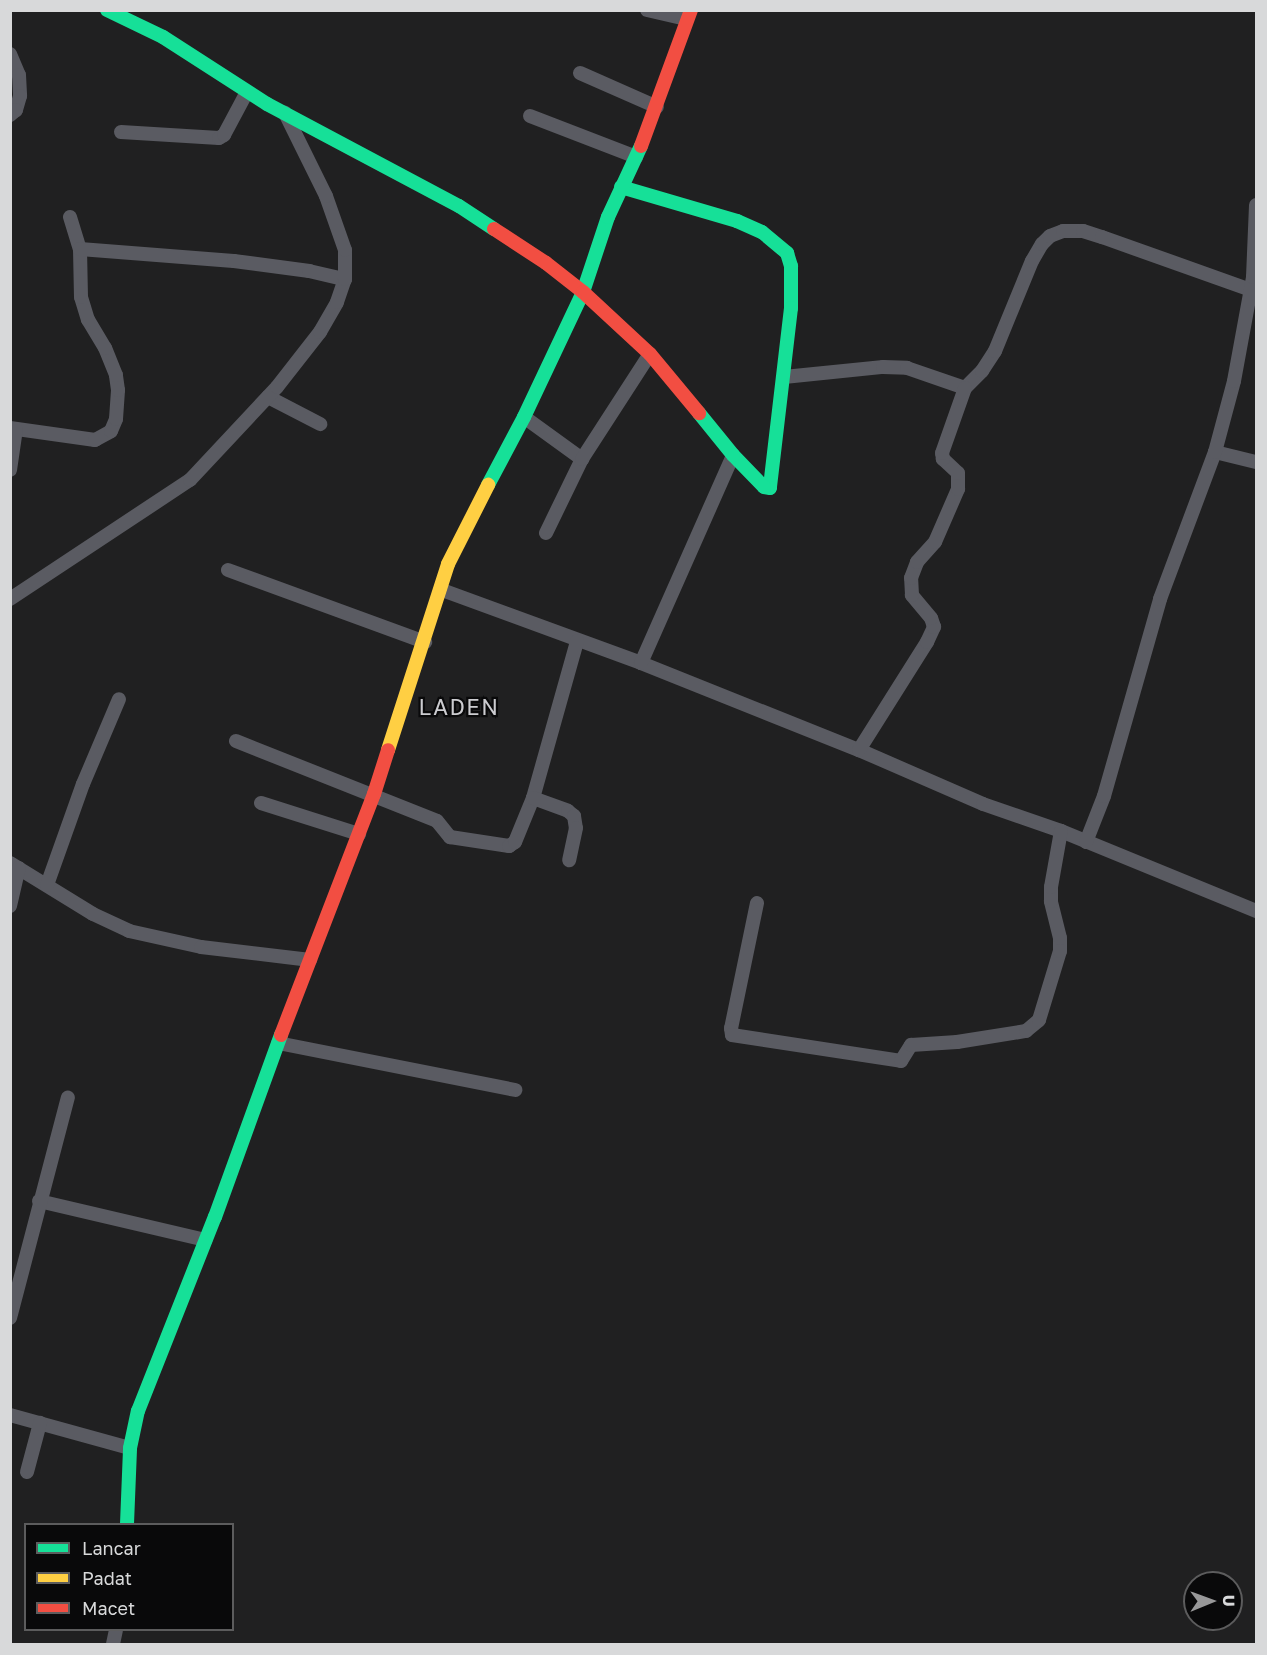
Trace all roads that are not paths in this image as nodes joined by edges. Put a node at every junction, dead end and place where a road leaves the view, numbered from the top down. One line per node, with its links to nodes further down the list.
1 (107, 10): 6 (street)
2 (647, 10): 3 (street)
3 (688, 15): 7 (street)
4 (10, 54): 9 (street)
5 (580, 73): 7 (street)
6 (247, 92): 8 (street); 11 (street)
7 (657, 107): 12 (street)
8 (285, 113): 17 (street); 19 (street)
9 (10, 115)
10 (530, 116): 12 (street)
11 (121, 132)
12 (636, 157): 13 (street)
13 (621, 187): 19 (street); 21 (street)
14 (1257, 205): 18 (street)
15 (70, 218): 16 (street)
16 (80, 249): 17 (street); 26 (street)
17 (345, 279): 23 (street)
18 (1254, 280): 22 (street); 27 (street)
19 (583, 292): 20 (street); 24 (street)
20 (651, 354): 28 (street); 29 (street)
21 (784, 377): 22 (street); 28 (street)
22 (965, 388): 41 (street)
23 (268, 397): 25 (street); 35 (street)
24 (524, 417): 29 (street); 34 (street)
25 (320, 424)
26 (13, 429): 31 (street)
27 (1215, 452): 30 (street); 47 (street)
28 (733, 455): 38 (street)
29 (582, 459): 32 (street)
30 (1257, 462)
31 (10, 470)
32 (546, 533)
33 (228, 570): 37 (street)
34 (442, 590): 36 (street); 37 (street)
35 (10, 599)
36 (577, 640): 38 (street); 43 (street)
37 (425, 642): 42 (street)
38 (641, 663): 41 (street)
39 (119, 699): 50 (street)
40 (236, 741): 42 (street)
41 (859, 750): 45 (street)
42 (374, 794): 43 (street); 46 (street)
43 (532, 798): 48 (street)
44 (261, 803): 46 (street)
45 (1061, 831): 47 (street); 51 (street)
46 (359, 834): 54 (street)
47 (1086, 842): 53 (street)
48 (569, 860)
49 (15, 866): 50 (street); 52 (street)
50 (47, 885): 54 (street)
51 (757, 903)
52 (10, 906)
53 (1257, 911)
54 (310, 960): 55 (street)
55 (278, 1043): 56 (street); 59 (street)
56 (515, 1090)
57 (68, 1097): 58 (street)
58 (39, 1202): 59 (street); 60 (street)
59 (205, 1240): 63 (street)
60 (10, 1318)
61 (10, 1415): 62 (street)
62 (40, 1423): 63 (street); 64 (street)
63 (130, 1448): 65 (street)
64 (27, 1472)
65 (127, 1523)

